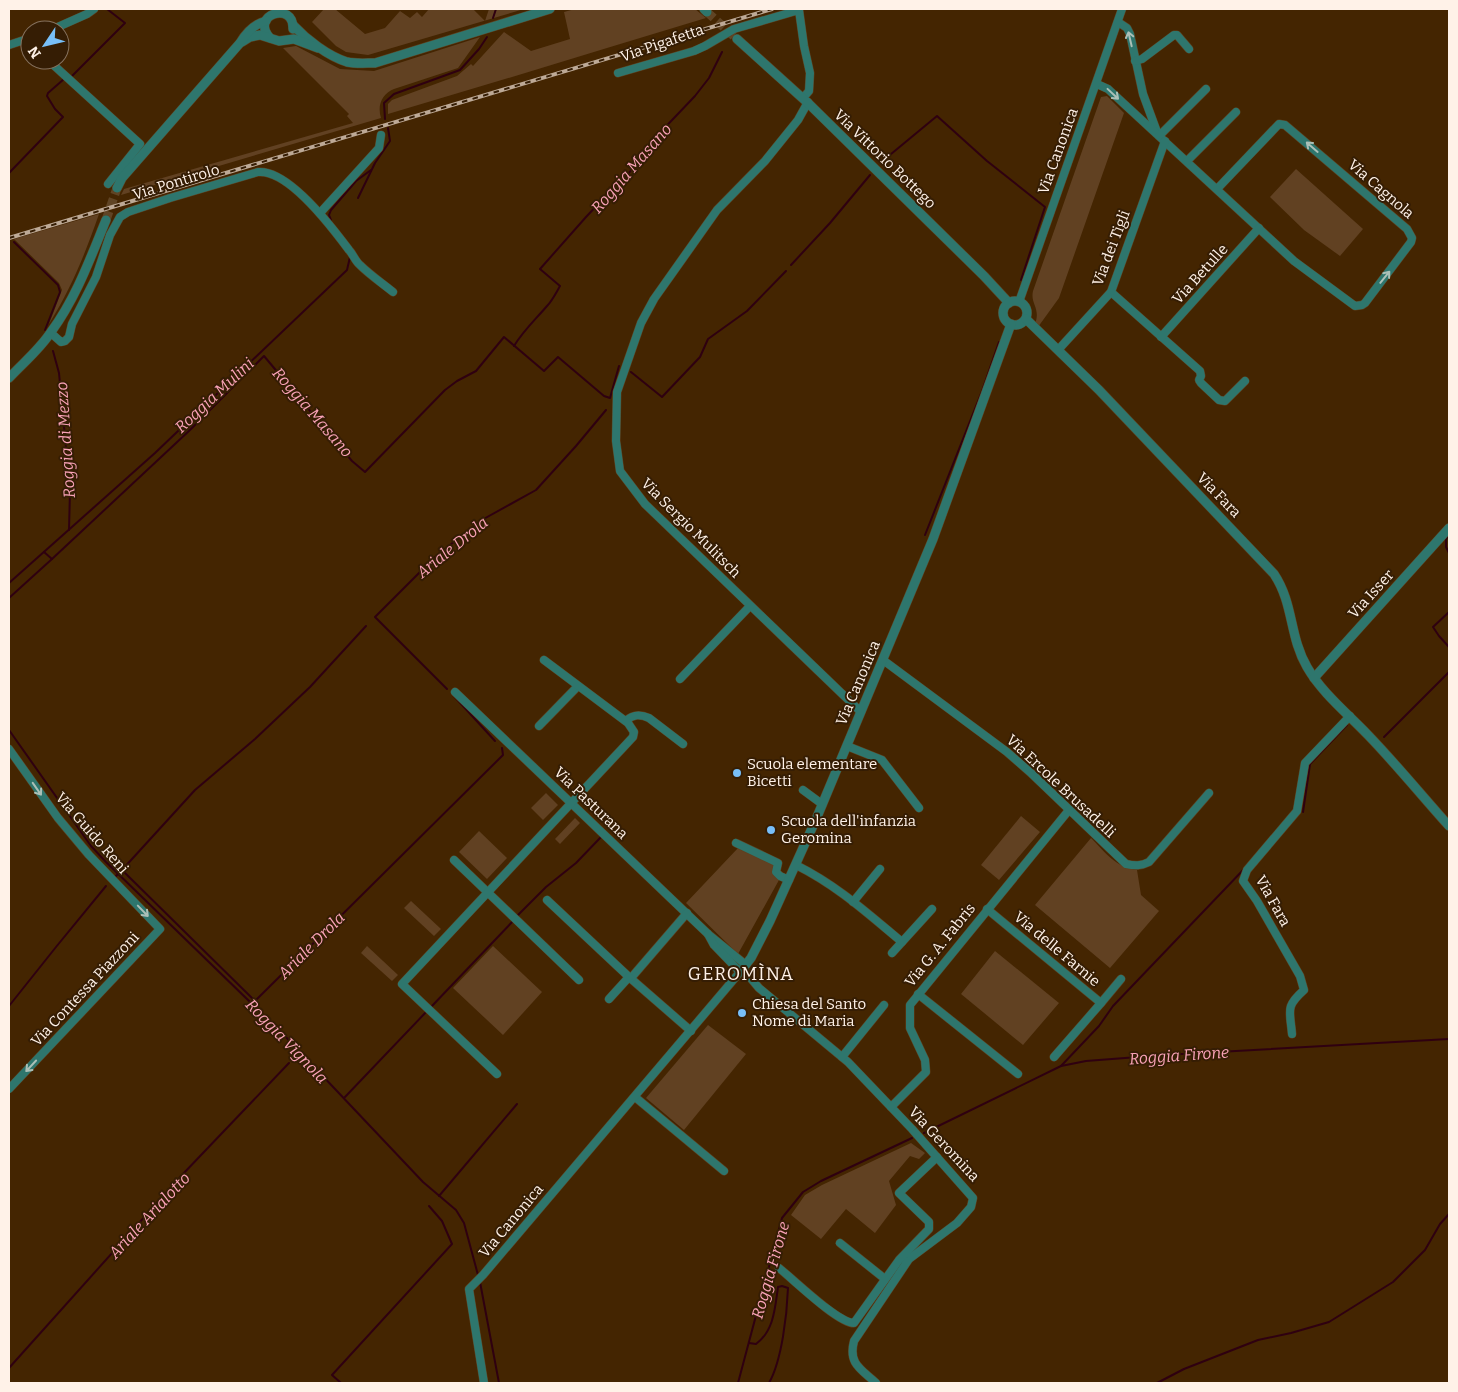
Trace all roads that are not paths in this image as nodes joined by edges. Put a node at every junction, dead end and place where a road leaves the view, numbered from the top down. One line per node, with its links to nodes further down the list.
1 (94, 9): 7 (street)
2 (550, 9): 15 (street)
3 (1122, 9): 8 (street, Via Canonica)
4 (802, 10): 18 (street, Via Pigafetta); 21 (street, Via Pigafetta)
5 (281, 11): 6 (street); 9 (street)
6 (268, 15): 10 (street); 13 (street, Via Pontirolo)
7 (70, 22)
8 (1118, 22): 16 (street, one-way to 8); 19 (street, Via Canonica)
9 (293, 24): 12 (street); 15 (street)
10 (270, 38): 12 (street); 13 (street)
11 (738, 39): 21 (street, Via Vittorio Bottego)
12 (284, 40): 15 (street)
13 (240, 43): 28 (street, Via Pontirolo)
14 (1189, 49): 16 (street)
15 (323, 50)
16 (1135, 60): 22 (street)
17 (59, 70): 28 (street)
18 (618, 73)
19 (1096, 84): 23 (street, Via Cagnola, one-way to 23); 35 (street, Via Canonica)
20 (1206, 89): 26 (street)
21 (805, 100): 36 (street, Via Vittorio Bottego); 45 (street, Via Sergio Mulitsch)
22 (1146, 104): 23 (street); 26 (street)
23 (1128, 107): 26 (street, Via Cagnola)
24 (1236, 112): 27 (street)
25 (381, 135): 30 (street)
26 (1162, 139): 27 (street, Via Cagnola); 34 (street, Via dei Tigli)
27 (1187, 161): 29 (street, Via Cagnola)
28 (112, 186)
29 (1217, 189): 32 (street, Via Cagnola); 32 (street, Via Cagnola, one-way to 29)
30 (320, 213): 33 (street, Via Pontirolo); 39 (street, Via Pontirolo)
31 (106, 220): 39 (street)
32 (1259, 228): 40 (street, Via Betulle)
33 (393, 292)
34 (1111, 292): 40 (street); 41 (street, Via dei Tigli)
35 (1019, 302): 36 (street); 37 (street)
36 (1008, 303): 38 (street)
37 (1026, 319): 38 (street); 41 (street, Via Fara)
38 (1011, 324): 47 (street, Via Canonica)
39 (51, 333): 42 (street)
40 (1161, 337): 43 (street)
41 (1058, 350): 48 (street, Via Fara)
42 (9, 378)
43 (1245, 381)
44 (1449, 528): 48 (street, Via Isser)
45 (750, 606): 49 (street); 52 (street, Via Sergio Mulitsch)
46 (544, 660): 50 (street)
47 (883, 660): 52 (street, Via Canonica); 64 (street, Via Ercole Brusadelli)
48 (1314, 678): 53 (street, Via Fara)
49 (680, 679)
50 (578, 686): 54 (street); 55 (street)
51 (455, 692): 61 (street, Via Pasturana)
52 (861, 712): 57 (street, Via Canonica)
53 (1350, 716): 65 (street, Via Fara); 89 (street, Via Fara)
54 (626, 721): 56 (street); 61 (street)
55 (540, 726)
56 (682, 744)
57 (847, 746): 62 (street, Via Canonica); 63 (street)
58 (9, 749): 77 (street, Via Guido Reni, one-way to 77)
59 (803, 790): 62 (street)
60 (1209, 793): 64 (street, Via Ercole Brusadelli)
61 (572, 802): 71 (street); 76 (street, Via Pasturana)
62 (822, 804): 68 (street, Via Canonica)
63 (919, 808)
64 (1069, 810): 75 (street, Via G. A. Fabris)
65 (1449, 826)
66 (736, 843): 70 (street)
67 (454, 860): 71 (street)
68 (796, 865): 70 (street, Via Canonica); 73 (street)
69 (880, 869): 73 (street)
70 (789, 880): 80 (street, Via Canonica)
71 (488, 892): 83 (street); 92 (street)
72 (547, 900): 81 (street)
73 (853, 902): 78 (street)
74 (932, 909): 78 (street)
75 (987, 909): 84 (street, Via G. A. Fabris); 86 (street, Via delle Farnie)
76 (687, 913): 80 (street, Via Pasturana); 81 (street)
77 (160, 929): 94 (street, Via Contessa Piazzoni, one-way to 94)
78 (902, 942): 79 (street)
79 (892, 953)
80 (741, 971): 88 (street, Via Canonica); 91 (street, Via Geromina)
81 (630, 977): 85 (street); 88 (street)
82 (1121, 979): 86 (street)
83 (579, 980)
84 (918, 994): 93 (street); 96 (street, Via G. A. Fabris)
85 (609, 999)
86 (1101, 1003): 90 (street, Via delle Farnie)
87 (884, 1005): 91 (street)
88 (691, 1031): 95 (street, Via Canonica)
89 (1292, 1034)
90 (1054, 1057)
91 (842, 1058): 96 (street, Via Geromina)
92 (497, 1074)
93 (1018, 1074)
94 (9, 1089)
95 (634, 1097): 98 (street); 102 (street, Via Canonica)
96 (892, 1107): 97 (street, Via Geromina)
97 (937, 1157): 101 (street); 103 (street, Via Geromina)
98 (724, 1171)
99 (840, 1243): 101 (street)
100 (779, 1268): 101 (street)
101 (885, 1279)
102 (484, 1383)
103 (876, 1383)

